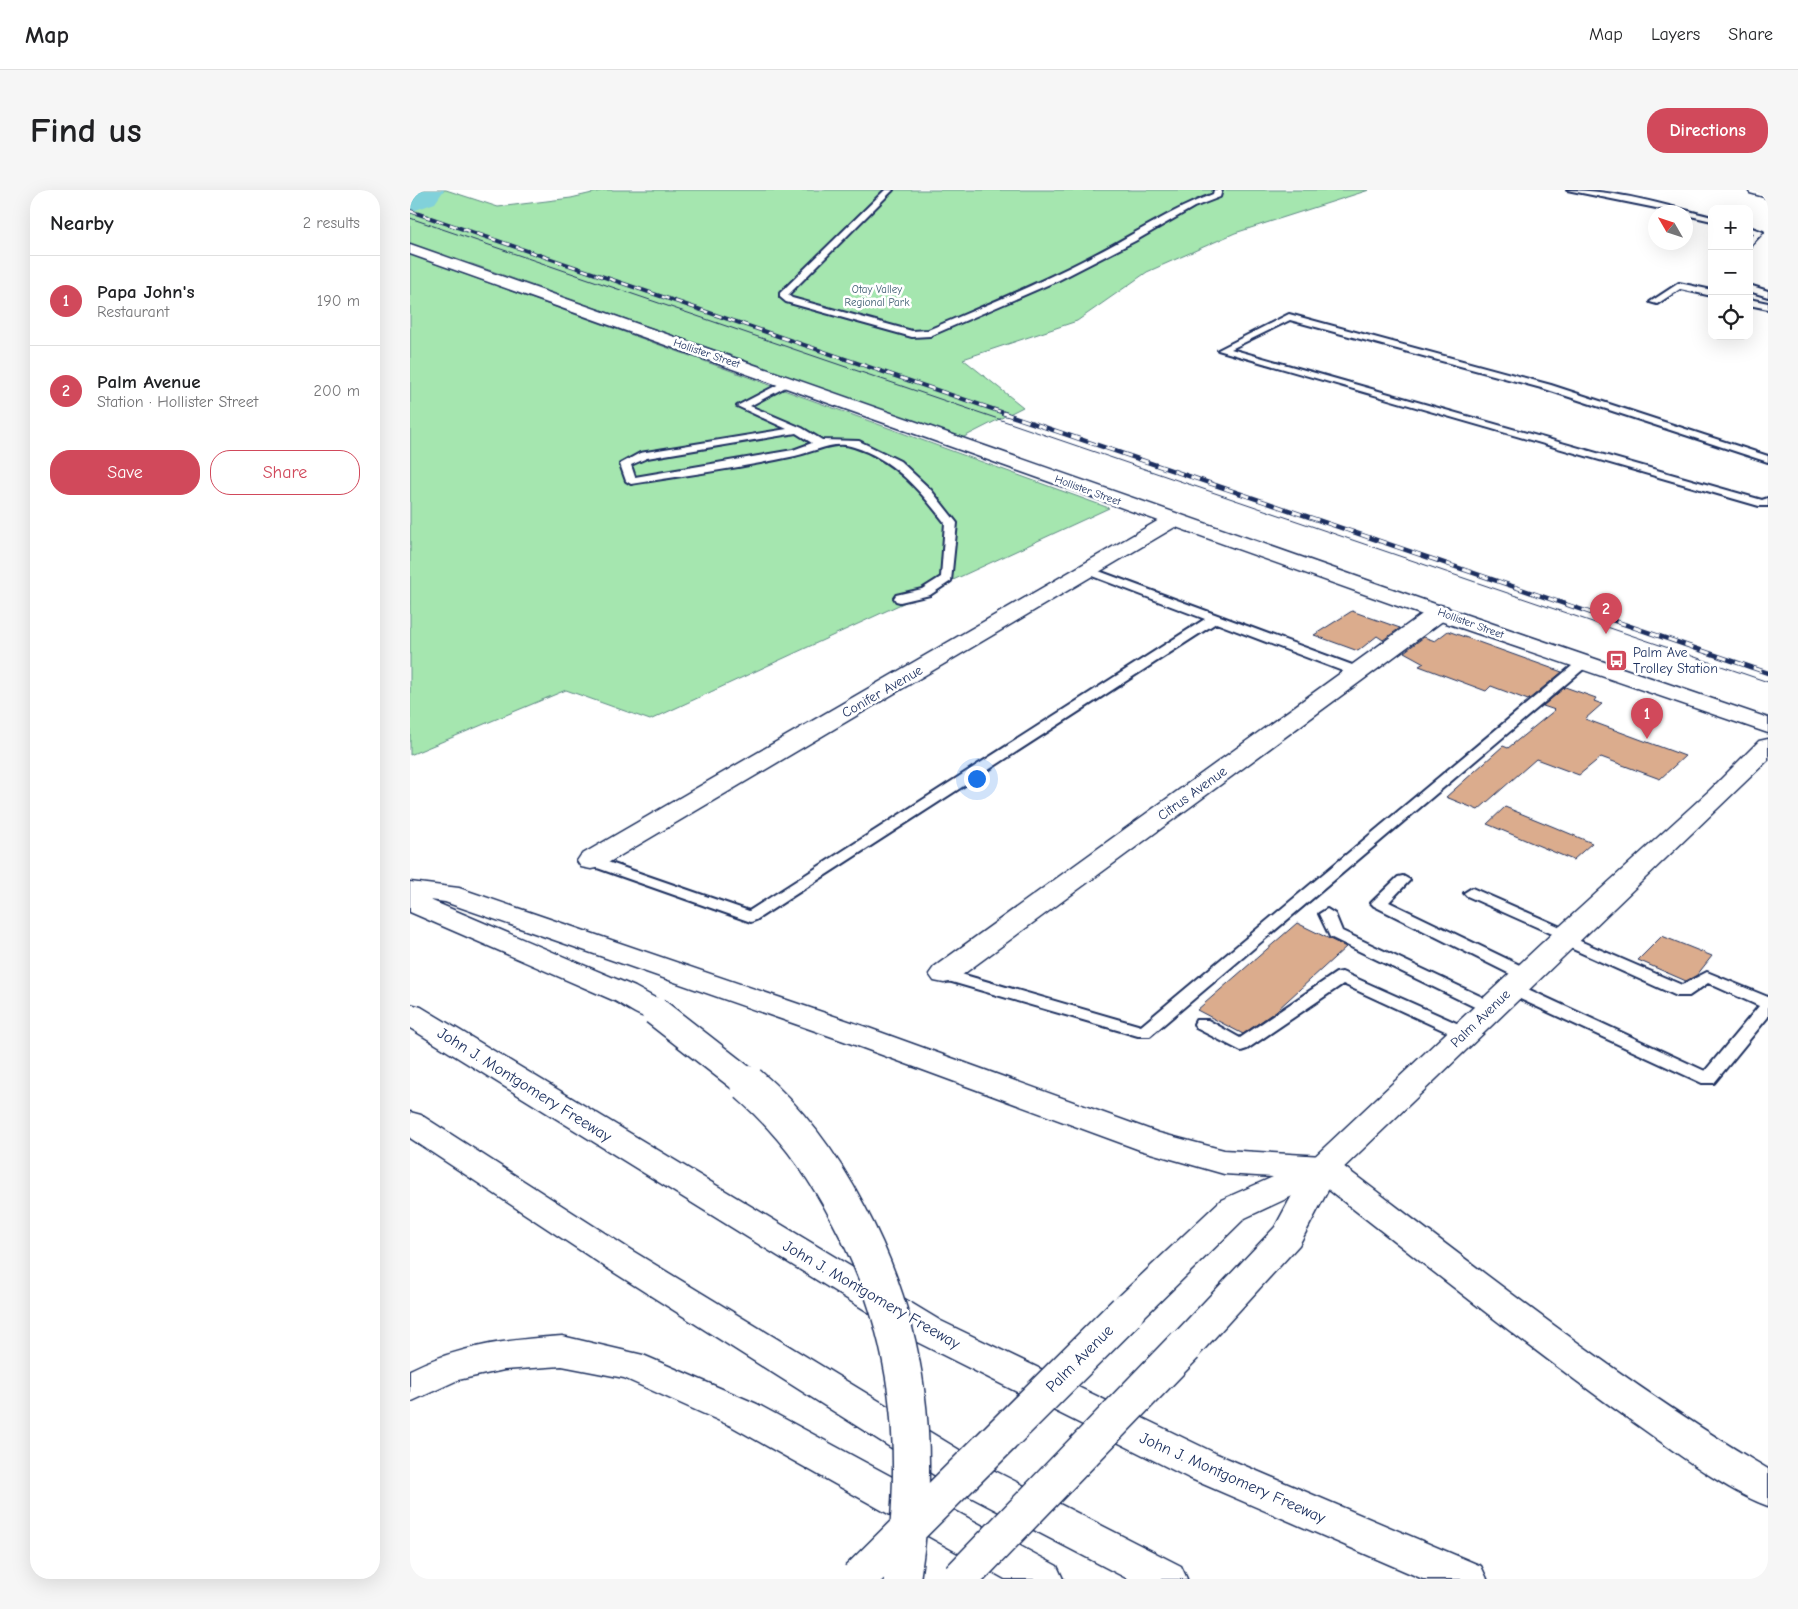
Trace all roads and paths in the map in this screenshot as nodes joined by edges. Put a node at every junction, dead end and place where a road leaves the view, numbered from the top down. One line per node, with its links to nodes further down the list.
1 (889, 190): 2 (lane)
2 (1218, 190)
3 (1571, 190): 6 (lane)
4 (1755, 190): 5 (main road)
5 (1768, 194)
6 (1708, 217)
7 (1753, 231): 8 (lane)
8 (1753, 240)
9 (410, 249): 16 (main road, Hollister Street)
10 (1753, 289): 12 (lane)
11 (1708, 293): 13 (lane)
12 (1768, 294)
13 (1654, 302)
14 (1753, 303): 15 (lane)
15 (1768, 306)
16 (790, 382): 17 (lane); 21 (main road, Hollister Street)
17 (798, 430): 18 (lane); 18 (lane)
18 (820, 443): 23 (lane)
19 (1768, 459): 20 (lane)
20 (1768, 501)
21 (1173, 520): 22 (main road, Conifer Avenue); 24 (main road, Hollister Street)
22 (1088, 571): 25 (lane); 30 (main road, Conifer Avenue)
23 (900, 598)
24 (1440, 612): 26 (main road, Hollister Street); 27 (main road, Citrus Avenue)
25 (1215, 618): 27 (lane); 30 (lane)
26 (1582, 664): 28 (main road, Hollister Street); 37 (lane)
27 (1358, 672): 37 (main road, Citrus Avenue)
28 (1768, 726)
29 (1768, 746): 36 (main road, Palm Avenue)
30 (591, 862)
31 (1403, 880): 38 (lane)
32 (410, 890): 45 (main road)
33 (1472, 893): 36 (lane)
34 (410, 902): 49 (main road, bridge)
35 (1327, 914): 40 (lane)
36 (1565, 937): 38 (main road, Palm Avenue); 39 (lane)
37 (944, 974)
38 (1518, 982): 39 (lane); 40 (main road, Palm Avenue)
39 (1768, 1004)
40 (1491, 1008): 43 (main road, Palm Avenue)
41 (410, 1014): 53 (main road, John J. Montgomery Freeway)
42 (1202, 1024): 43 (lane)
43 (1464, 1033): 45 (main road, Palm Avenue)
44 (410, 1123): 52 (main road)
45 (1323, 1168): 47 (main road); 48 (main road, Palm Avenue, bridge); 50 (main road, Palm Avenue, bridge)
46 (410, 1387): 51 (main road)
47 (1768, 1489)
48 (858, 1579)
49 (902, 1579)
50 (960, 1579)
51 (1042, 1579)
52 (1167, 1579)
53 (1467, 1579)

